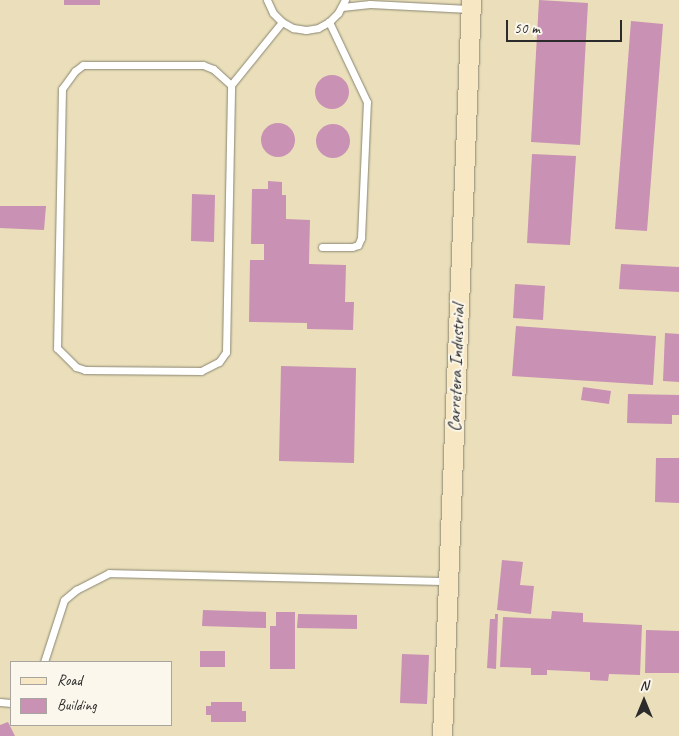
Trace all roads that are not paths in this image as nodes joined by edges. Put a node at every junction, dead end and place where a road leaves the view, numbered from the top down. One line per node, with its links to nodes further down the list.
1 (267, 0): 4 (lane)
2 (343, 3): 3 (lane); 5 (lane)
3 (471, 5): 8 (main road, Carretera Industrial)
4 (282, 22): 5 (lane); 6 (lane)
5 (330, 22): 7 (lane)
6 (231, 85): 6 (lane)
7 (322, 247)
8 (448, 582): 9 (lane); 10 (main road, Carretera Industrial)
9 (44, 661)
10 (442, 736)

